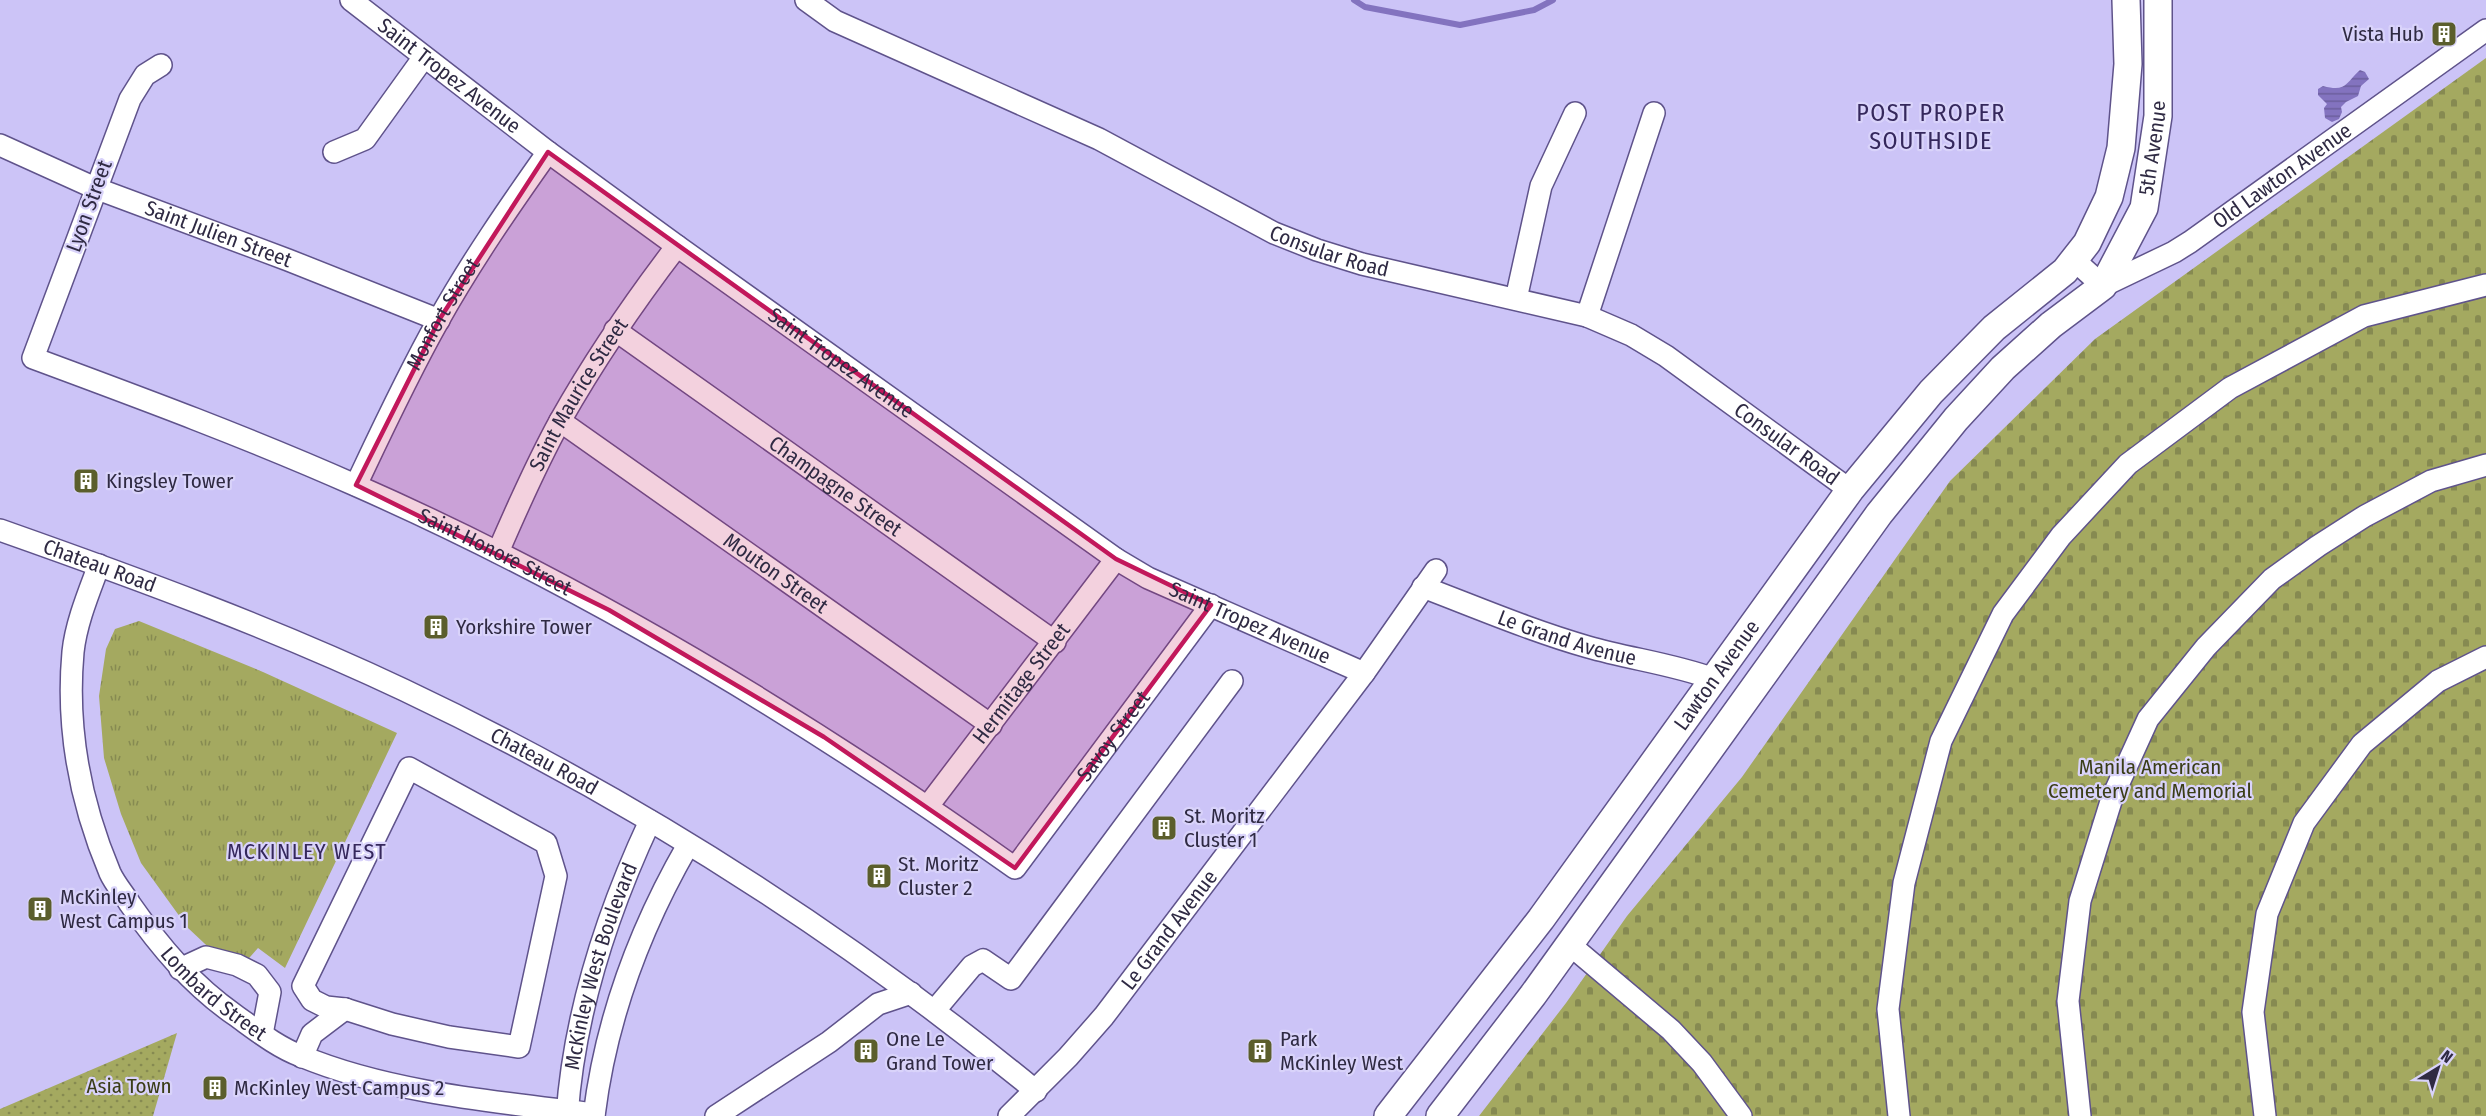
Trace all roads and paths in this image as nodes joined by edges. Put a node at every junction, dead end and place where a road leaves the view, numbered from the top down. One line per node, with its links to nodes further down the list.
1 (351, 0): 6 (street, Saint Tropez Avenue)
2 (806, 0): 18 (street, Consular Road)
3 (2126, 0): 15 (main road, 5th Avenue)
4 (2158, 0): 17 (main road, 5th Avenue)
5 (2486, 30): 17 (street, Old Lawton Avenue)
6 (424, 57): 11 (street); 12 (street, Saint Tropez Avenue)
7 (161, 65): 13 (street, Lyon Street)
8 (1575, 113): 18 (street)
9 (1654, 113): 19 (street)
10 (0, 145): 13 (street, Saint Julien Street)
11 (334, 152)
12 (548, 152): 14 (street, Saint Tropez Avenue); 20 (street, Monfort Street)
13 (95, 188): 20 (street, Saint Julien Street); 22 (street, Lyon Street)
14 (676, 246): 21 (street, Saint Maurice Street); 29 (street, Saint Tropez Avenue)
15 (2074, 260): 17 (street); 26 (main road, Lawton Avenue)
16 (2486, 285): 61 (street)
17 (2103, 286): 44 (main road, Lawton Avenue)
18 (1516, 299): 19 (street, Consular Road)
19 (1587, 316): 26 (street, Consular Road)
20 (439, 320): 25 (street, Monfort Street)
21 (615, 330): 23 (street, Saint Maurice Street); 34 (street, Champagne Street)
22 (33, 358): 25 (street, Saint Honore Street)
23 (560, 421): 28 (street, Saint Maurice Street); 39 (street, Mouton Street)
24 (2486, 465): 62 (street)
25 (356, 485): 28 (street, Saint Honore Street)
26 (1850, 490): 37 (main road, Lawton Avenue)
27 (0, 530): 30 (street, Chateau Road)
28 (498, 552): 40 (street, Saint Honore Street)
29 (1116, 559): 33 (street, Saint Tropez Avenue); 34 (street, Hermitage Street)
30 (99, 565): 41 (street, Chateau Road); 45 (street, Lombard Street)
31 (1436, 570): 32 (street, Le Grand Avenue)
32 (1423, 587): 36 (street, Le Grand Avenue); 37 (street, Le Grand Avenue)
33 (1211, 605): 36 (street, Saint Tropez Avenue); 43 (street, Savoy Street)
34 (1055, 642): 39 (street, Hermitage Street)
35 (2486, 657): 63 (street)
36 (1364, 673): 51 (street, Le Grand Avenue)
37 (1714, 679): 58 (main road, Lawton Avenue)
38 (1232, 681): 48 (street)
39 (991, 725): 40 (street, Hermitage Street)
40 (928, 806): 43 (street, Saint Honore Street)
41 (650, 821): 42 (street, Chateau Road); 53 (street, McKinley West Boulevard)
42 (688, 845): 46 (street, Chateau Road); 54 (street, McKinley West Boulevard)
43 (1015, 868)
44 (1569, 944): 59 (main road, Lawton Avenue); 60 (street)
45 (180, 969): 49 (street, Lombard Street); 49 (street)
46 (911, 993): 48 (street, Chateau Road); 56 (street)
47 (345, 1009): 47 (street); 50 (street)
48 (934, 1010): 51 (street, Chateau Road)
49 (262, 1034): 50 (street, Lombard Street)
50 (302, 1057): 52 (street, Lombard Street)
51 (1036, 1091): 57 (street, Le Grand Avenue)
52 (454, 1095): 53 (street, Lombard Street); 55 (street)
53 (567, 1114): 54 (street, Lombard Street)
54 (594, 1115)
55 (475, 1116)
56 (716, 1116)
57 (1009, 1116)
58 (1388, 1116)
59 (1440, 1116)
60 (1741, 1116)
61 (1899, 1116)
62 (2080, 1116)
63 (2265, 1116)

